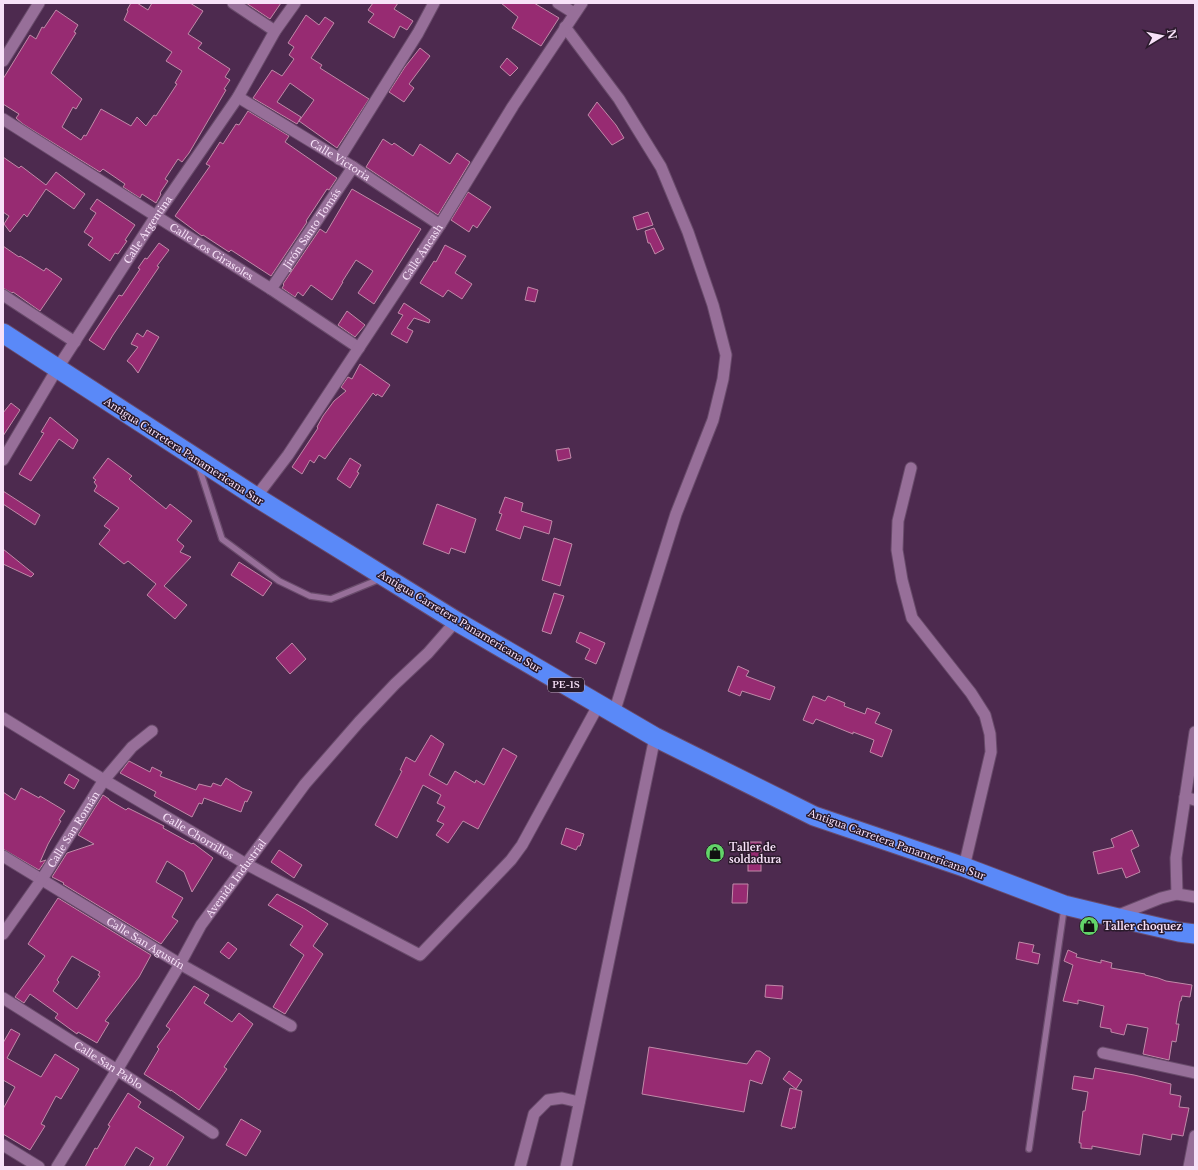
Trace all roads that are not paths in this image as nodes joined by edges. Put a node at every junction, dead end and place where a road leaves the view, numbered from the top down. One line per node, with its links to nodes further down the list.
1 (39, 3): 10 (street)
2 (233, 3): 9 (street)
3 (295, 3): 9 (street, Calle Argentina)
4 (434, 3): 13 (street)
5 (558, 3): 7 (street)
6 (582, 3): 7 (street, Calle Áncash)
7 (574, 13): 8 (street, Calle Áncash)
8 (565, 27): 16 (street, Calle Áncash); 29 (street)
9 (275, 31): 11 (street, Calle Argentina)
10 (3, 61)
11 (238, 97): 13 (street, Calle Victoria); 15 (street, Calle Argentina)
12 (3, 119): 15 (street, Calle Los Girasoles)
13 (339, 159): 14 (street, Calle Victoria)
14 (353, 167): 16 (street, Calle Victoria); 17 (street, Jirón Santo Tomás)
15 (156, 216): 17 (street, Calle Los Girasoles); 20 (street, Calle Argentina)
16 (440, 225): 21 (street, Calle Áncash)
17 (271, 290): 21 (street, Calle Los Girasoles)
18 (3, 294): 20 (street)
19 (3, 333): 22 (highway, Antigua Carretera Panamericana Sur / PE-1S)
20 (75, 342): 22 (street, Calle Argentina)
21 (359, 348): 26 (street, Calle Áncash)
22 (57, 369): 23 (highway, Antigua Carretera Panamericana Sur / PE-1S); 24 (street, Calle Argentina)
23 (196, 459): 26 (highway, Antigua Carretera Panamericana Sur / PE-1S); 27 (lane)
24 (3, 460)
25 (911, 468): 38 (street)
26 (256, 497): 27 (highway, Antigua Carretera Panamericana Sur / PE-1S)
27 (386, 577): 28 (highway, Antigua Carretera Panamericana Sur / PE-1S)
28 (456, 620): 29 (highway, Antigua Carretera Panamericana Sur / PE-1S); 37 (street, Avenida Industrial)
29 (606, 709): 33 (highway, Antigua Carretera Panamericana Sur / PE-1S); 37 (street, Calle Chorrillos)
30 (3, 718): 34 (street, Calle Chorrillos)
31 (152, 731): 34 (street, Calle San Román)
32 (1195, 732): 35 (street)
33 (655, 736): 38 (highway, Antigua Carretera Panamericana Sur / PE-1S); 52 (street)
34 (104, 780): 37 (street, Calle Chorrillos); 39 (street, Calle San Román)
35 (1190, 799): 40 (street)
36 (3, 856): 39 (street, Calle San Agustín)
37 (246, 864): 46 (street, Avenida Industrial)
38 (964, 867): 42 (highway, Antigua Carretera Panamericana Sur / PE-1S)
39 (42, 879): 44 (street, Calle San Román); 46 (street, Calle San Agustín)
40 (1177, 894): 41 (street); 43 (street)
41 (1195, 897)
42 (1064, 905): 43 (highway, Antigua Carretera Panamericana Sur / PE-1S); 56 (lane)
43 (1114, 917): 45 (highway, Antigua Carretera Panamericana Sur / PE-1S)
44 (3, 934)
45 (1195, 934)
46 (180, 964): 48 (street, Calle San Agustín); 50 (street, Avenida Industrial)
47 (3, 998): 50 (street, Calle San Pablo)
48 (291, 1026)
49 (1103, 1053): 51 (street)
50 (117, 1070): 53 (street, Calle San Pablo); 58 (street, Avenida Industrial)
51 (1195, 1074)
52 (579, 1102): 59 (street); 60 (street)
53 (213, 1133)
54 (1195, 1136): 61 (street)
55 (3, 1145): 57 (street)
56 (1029, 1149)
57 (38, 1167)
58 (56, 1167)
59 (520, 1167)
60 (566, 1167)
61 (1189, 1167)

